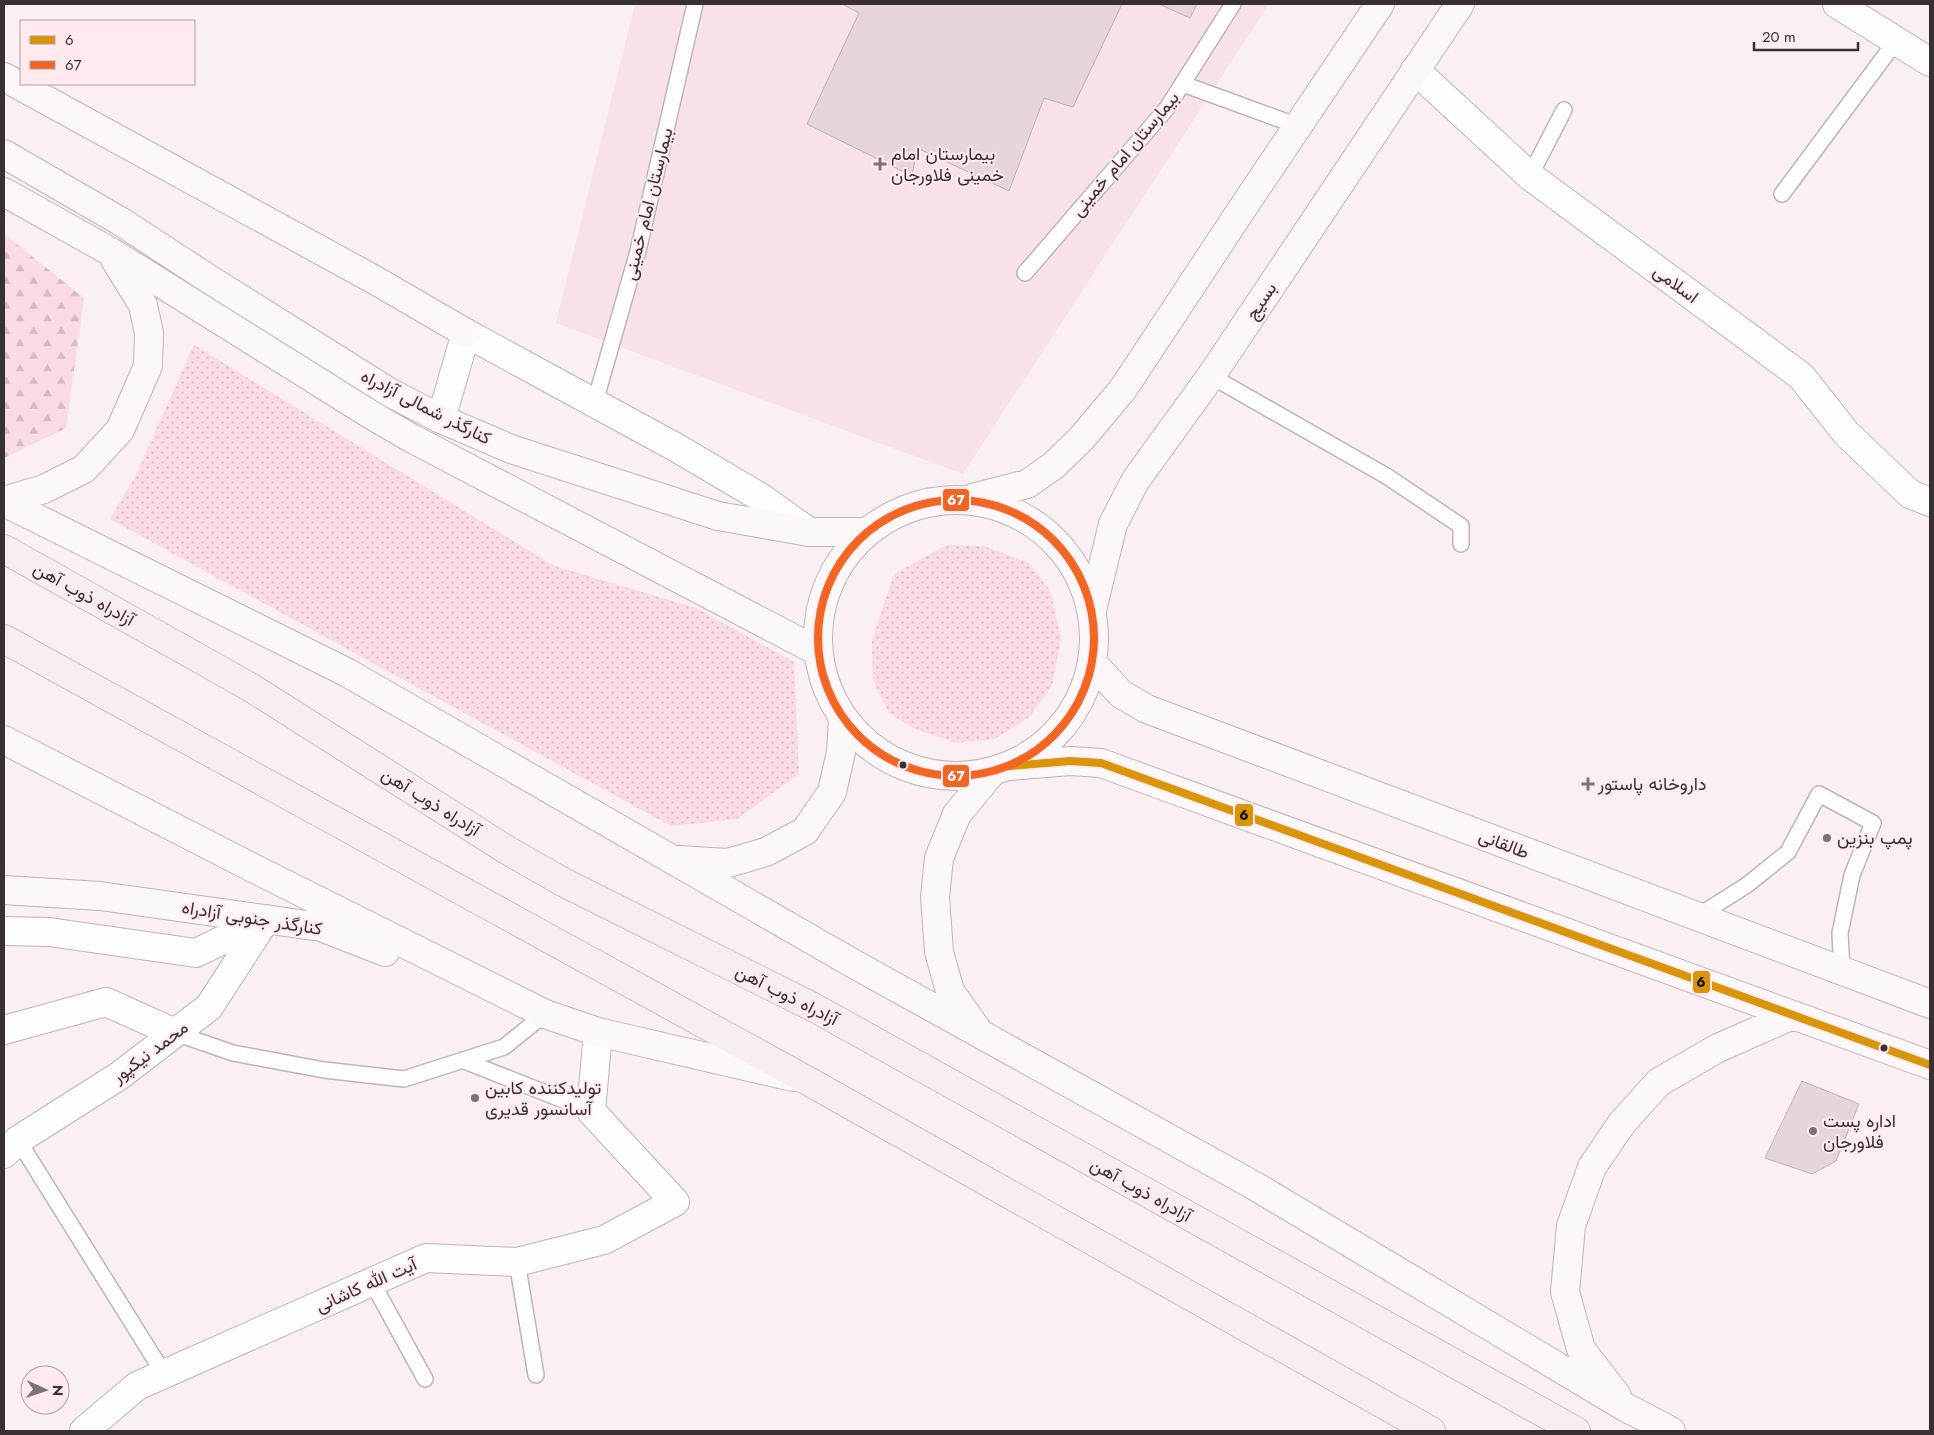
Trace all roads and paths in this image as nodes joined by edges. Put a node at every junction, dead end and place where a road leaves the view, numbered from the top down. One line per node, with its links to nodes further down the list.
1 (695, 4): 21 (lane, بیمارستان امام خمینی)
2 (1233, 4): 10 (lane, بیمارستان امام خمینی)
3 (1380, 4): 12 (main road)
4 (1460, 4): 8 (main road, بسیج)
5 (1837, 4): 6 (street)
6 (1896, 41): 7 (street); 16 (lane)
7 (1930, 62)
8 (1415, 70): 14 (street, اسلامی); 20 (main road, بسیج)
9 (4, 77): 19 (main road)
10 (1183, 84): 12 (lane); 18 (lane, بیمارستان امام خمینی)
11 (1564, 110): 14 (lane)
12 (1298, 126): 23 (main road)
13 (4, 154): 22 (main road, کنارگذر شمالی آزادراه)
14 (1530, 176): 25 (street, اسلامی)
15 (4, 192): 17 (main road, کنارگذر شمالی آزادراه)
16 (1782, 194)
17 (111, 252): 24 (main road); 32 (main road, کنارگذر شمالی آزادراه)
18 (1025, 273)
19 (466, 333): 21 (street); 22 (street)
20 (1211, 376): 28 (lane); 30 (main road, بسیج)
21 (595, 402): 26 (street)
22 (440, 419): 26 (main road, کنارگذر شمالی آزادراه)
23 (968, 500): 27 (main road); 30 (main road)
24 (4, 502): 37 (main road)
25 (1930, 502)
26 (809, 532): 27 (main road, کنارگذر شمالی آزادراه)
27 (866, 532): 32 (main road)
28 (1461, 544)
29 (4, 549): 63 (highway, آزادراه ذوب آهن)
30 (1092, 610): 33 (main road)
31 (4, 639): 52 (highway)
32 (818, 650): 34 (main road)
33 (1092, 662): 36 (main road); 39 (main road, طالقانی)
34 (843, 718): 36 (main road); 37 (main road)
35 (4, 740): 44 (main road)
36 (1001, 769): 45 (main road); 49 (main road)
37 (672, 859): 49 (main road)
38 (4, 890): 40 (main road, کنارگذر جنوبی آزادراه)
39 (1698, 916): 42 (main road, طالقانی); 42 (lane)
40 (266, 919): 41 (street); 44 (main road, کنارگذر جنوبی آزادراه); 48 (street, محمد نیکپور)
41 (4, 931)
42 (1842, 971): 43 (main road, طالقانی)
43 (1930, 1004)
44 (545, 1014): 47 (main road); 50 (lane)
45 (1793, 1015): 51 (main road); 60 (main road)
46 (4, 1030): 48 (street)
47 (598, 1032): 52 (main road); 53 (street)
48 (175, 1033): 50 (lane); 54 (street, محمد نیکپور)
49 (980, 1033): 60 (main road)
50 (462, 1060): 53 (lane)
51 (1930, 1065)
52 (808, 1081): 62 (highway)
53 (591, 1111): 55 (street, آیت الله کاشانی)
54 (11, 1147): 57 (lane)
55 (517, 1262): 56 (street, آیت الله کاشانی); 58 (lane)
56 (372, 1282): 57 (street, آیت الله کاشانی); 59 (lane)
57 (164, 1374): 61 (street, آیت الله کاشانی)
58 (536, 1375)
59 (425, 1378)
60 (1625, 1407): 64 (main road)
61 (84, 1431)
62 (1431, 1431)
63 (1576, 1431)
64 (1670, 1431)

